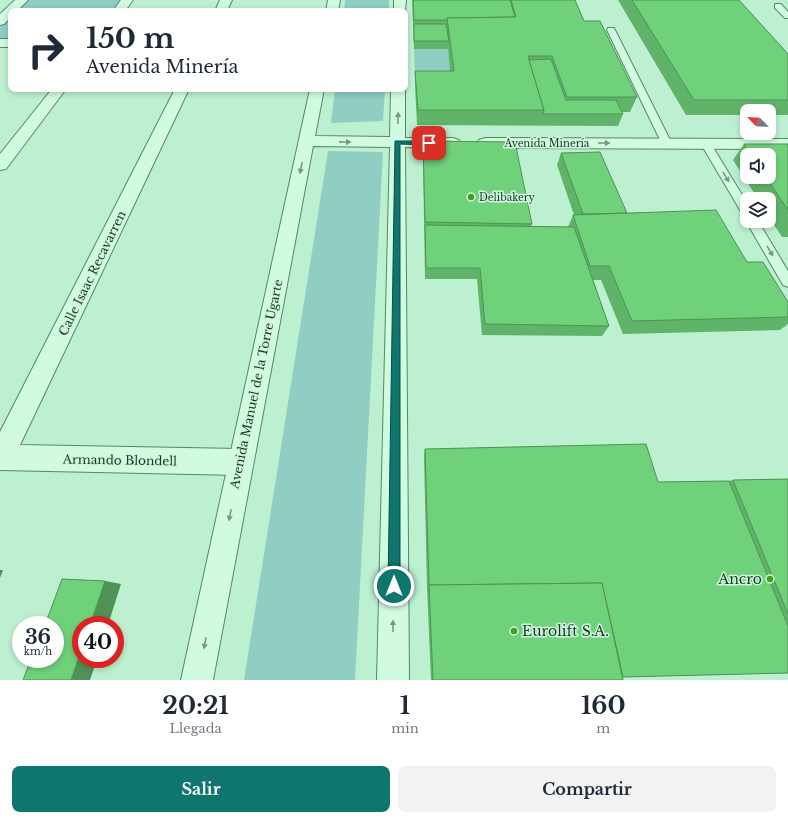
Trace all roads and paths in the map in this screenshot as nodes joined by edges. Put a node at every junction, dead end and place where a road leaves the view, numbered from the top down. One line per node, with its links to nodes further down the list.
1 (22, 0): 3 (street)
2 (778, 6): 5 (lane)
3 (14, 8)
4 (8, 13): 6 (street)
5 (788, 16)
6 (0, 21)
7 (610, 30): 14 (lane)
8 (57, 92): 17 (street)
9 (181, 92): 21 (street, Calle Isaac Recavarren)
10 (316, 92): 12 (street, Avenida Manuel de la Torre Ugarte)
11 (398, 92): 13 (street, one-way to 11)
12 (306, 141): 13 (street, Avenida Minería, one-way to 13); 22 (street, Avenida Manuel de la Torre Ugarte, one-way to 22)
13 (397, 142): 14 (street, Avenida Minería, one-way to 14); 24 (street, one-way to 13)
14 (667, 144): 15 (street, Avenida Minería)
15 (706, 144): 16 (street, Avenida Minería); 18 (lane, one-way to 18)
16 (788, 144)
17 (0, 165)
18 (740, 200)
19 (756, 228): 20 (lane, one-way to 20)
20 (788, 282)
21 (0, 457): 22 (street, Armando Blondell)
22 (240, 462): 23 (street, Avenida Manuel de la Torre Ugarte, one-way to 23)
23 (197, 680)
24 (393, 680)

